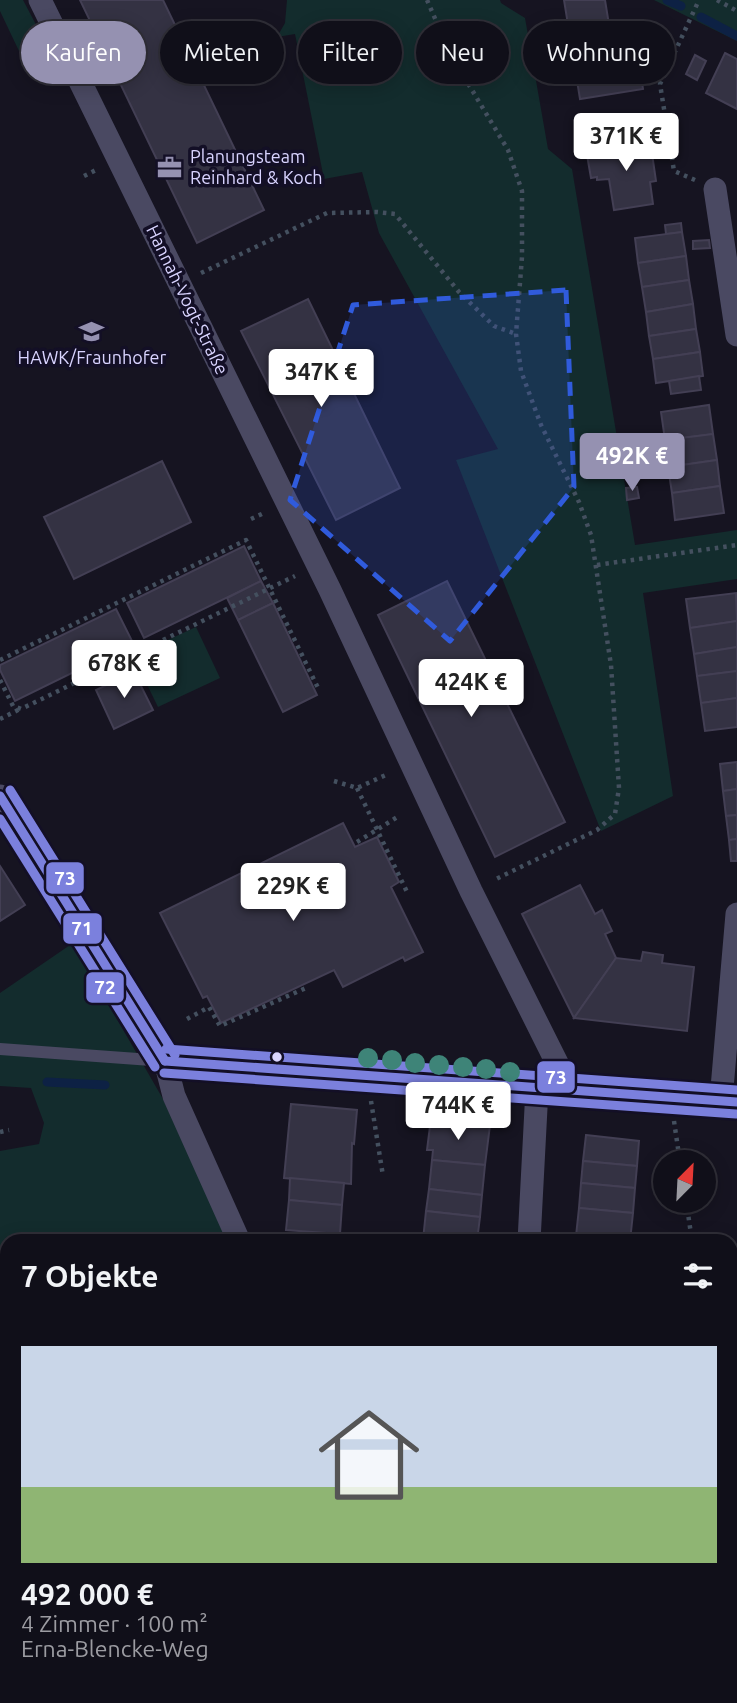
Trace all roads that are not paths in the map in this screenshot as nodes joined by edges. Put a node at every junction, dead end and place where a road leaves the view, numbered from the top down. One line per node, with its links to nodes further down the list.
1 (40, 0): 9 (street, Hannah-Vogt-Straße)
2 (715, 189): 3 (street)
3 (737, 335)
4 (0, 796): 7 (street)
5 (737, 914): 10 (street)
6 (0, 1049): 7 (lane)
7 (165, 1061): 8 (street); 11 (street)
8 (537, 1089): 9 (street); 12 (street)
9 (571, 1091): 10 (street)
10 (729, 1101)
11 (236, 1234)
12 (529, 1234)

